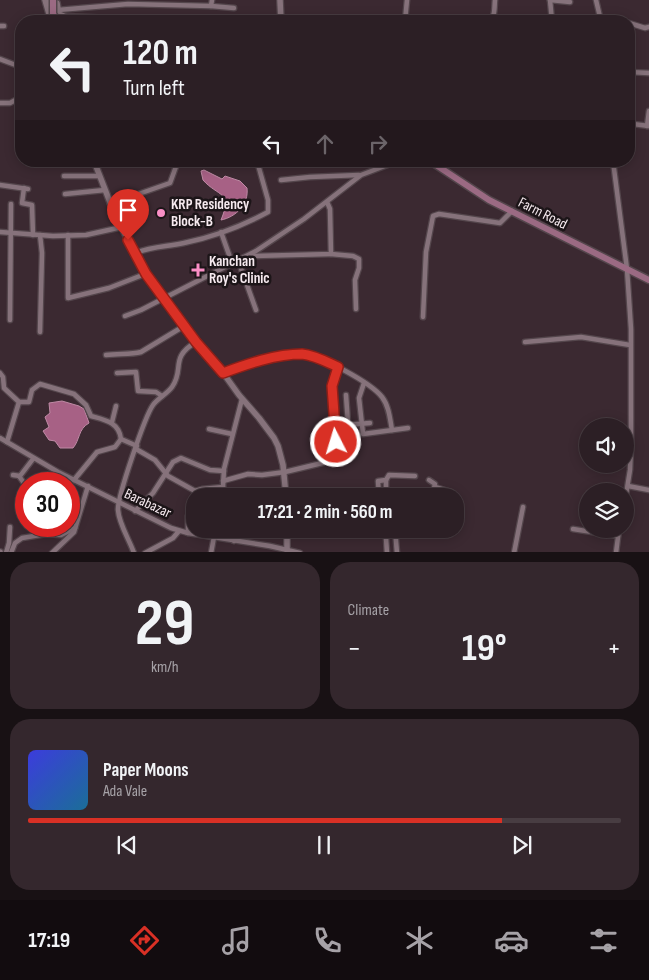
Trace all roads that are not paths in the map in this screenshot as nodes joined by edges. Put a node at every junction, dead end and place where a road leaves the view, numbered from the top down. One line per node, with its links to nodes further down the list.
1 (212, 0): 9 (street)
2 (280, 0): 15 (street)
3 (408, 0): 16 (street)
4 (495, 0): 17 (street)
5 (550, 0): 8 (street); 18 (street)
6 (596, 0): 19 (street)
7 (52, 1): 11 (street); 12 (street); 13 (main road, bridge)
8 (570, 2)
9 (211, 6): 10 (street); 11 (street)
10 (234, 8)
11 (58, 10): 14 (street)
12 (51, 15)
13 (54, 15)
14 (60, 15)
15 (281, 15)
16 (406, 15)
17 (494, 15)
18 (551, 15)
19 (600, 15)
20 (635, 25): 21 (street)
21 (649, 27)
22 (0, 59): 23 (street)
23 (15, 65)
24 (635, 72): 25 (street)
25 (649, 73)
26 (15, 100): 27 (street)
27 (0, 103)
28 (649, 110): 30 (street)
29 (635, 124): 30 (street)
30 (648, 126)
31 (96, 167): 39 (street)
32 (176, 167): 46 (street)
33 (259, 167): 50 (street)
34 (382, 167): 37 (street)
35 (439, 167): 47 (main road, Farm Road)
36 (614, 167): 60 (street)
37 (361, 175): 40 (street); 44 (street)
38 (64, 176): 39 (street)
39 (99, 176): 42 (street)
40 (281, 180)
41 (0, 185): 52 (street)
42 (105, 190): 43 (street); 46 (street)
43 (65, 194)
44 (327, 202): 56 (street); 57 (street)
45 (11, 204): 51 (street)
46 (110, 204): 48 (street)
47 (512, 212): 60 (main road, Farm Road); 67 (street)
48 (122, 227): 54 (street); 55 (street)
49 (0, 232): 51 (street)
50 (221, 232): 55 (street); 59 (street)
51 (10, 233): 52 (street); 68 (street)
52 (33, 235): 53 (street)
53 (40, 235): 54 (street); 70 (street)
54 (68, 235): 61 (street)
55 (135, 253): 61 (street)
56 (331, 254): 57 (street); 64 (street)
57 (247, 256): 58 (street)
58 (238, 260): 59 (street); 65 (street)
59 (232, 263): 63 (street)
60 (626, 269): 62 (main road, Farm Road); 73 (street)
61 (146, 274): 63 (street)
62 (649, 280)
63 (164, 299): 66 (street); 69 (street)
64 (356, 309)
65 (256, 310)
66 (125, 316)
67 (423, 317)
68 (10, 320)
69 (184, 326): 71 (street); 74 (street)
70 (40, 332)
71 (196, 342): 78 (street); 81 (street)
72 (525, 342): 73 (street)
73 (630, 345): 111 (street)
74 (106, 355)
75 (338, 367): 78 (street); 79 (street); 89 (street)
76 (0, 373): 83 (street)
77 (117, 373): 81 (street)
78 (223, 373): 82 (street)
79 (364, 383): 86 (street); 92 (street)
80 (346, 395): 88 (street)
81 (162, 396): 97 (street)
82 (242, 399): 93 (street); 104 (street)
83 (19, 402): 85 (street); 96 (street)
84 (116, 406): 85 (street)
85 (112, 422): 95 (street)
86 (361, 423): 87 (street); 88 (street); 92 (street)
87 (370, 423)
88 (349, 424): 89 (street); 99 (street)
89 (334, 426): 99 (street)
90 (408, 428): 92 (street)
91 (210, 429): 93 (street)
92 (392, 430)
93 (232, 434): 100 (street)
94 (0, 438): 96 (street, Barabazar)
95 (120, 439): 97 (street); 103 (street)
96 (7, 442): 98 (street, Barabazar)
97 (136, 448): 105 (street); 122 (street)
98 (33, 459): 101 (street); 102 (street, Barabazar)
99 (337, 460): 104 (street)
100 (224, 471): 105 (street); 109 (street)
101 (22, 472)
102 (58, 472)
103 (77, 472)
104 (284, 472): 109 (street); 118 (street)
105 (166, 474): 116 (street); 124 (street)
106 (415, 476): 107 (street)
107 (386, 480): 119 (street); 120 (street)
108 (429, 480): 114 (street)
109 (223, 481): 113 (street)
110 (80, 483): 112 (street, Barabazar)
111 (628, 483)
112 (88, 486): 122 (street, Barabazar); 125 (street)
113 (222, 487): 117 (street)
114 (435, 487)
115 (634, 487): 121 (street)
116 (186, 488)
117 (202, 488)
118 (285, 488)
119 (378, 488)
120 (386, 488)
121 (649, 490)
122 (118, 503): 124 (street, Barabazar); 143 (street)
123 (522, 507): 149 (street)
124 (135, 512): 129 (street, Barabazar)
125 (80, 514)
126 (10, 527): 140 (street)
127 (574, 529): 128 (street)
128 (579, 530)
129 (179, 531): 130 (street, Barabazar); 144 (street)
130 (186, 533)
131 (28, 537): 141 (street)
132 (68, 537): 142 (street)
133 (214, 538): 138 (street, Barabazar); 145 (street)
134 (235, 538): 138 (street)
135 (386, 538): 147 (street)
136 (396, 538): 148 (street)
137 (618, 538): 150 (street)
138 (234, 541): 139 (street, Barabazar)
139 (285, 550): 146 (street, Barabazar)
140 (6, 552)
141 (11, 552)
142 (52, 552)
143 (134, 552)
144 (145, 552)
145 (211, 552)
146 (300, 552)
147 (387, 552)
148 (398, 552)
149 (514, 552)
150 (616, 552)

